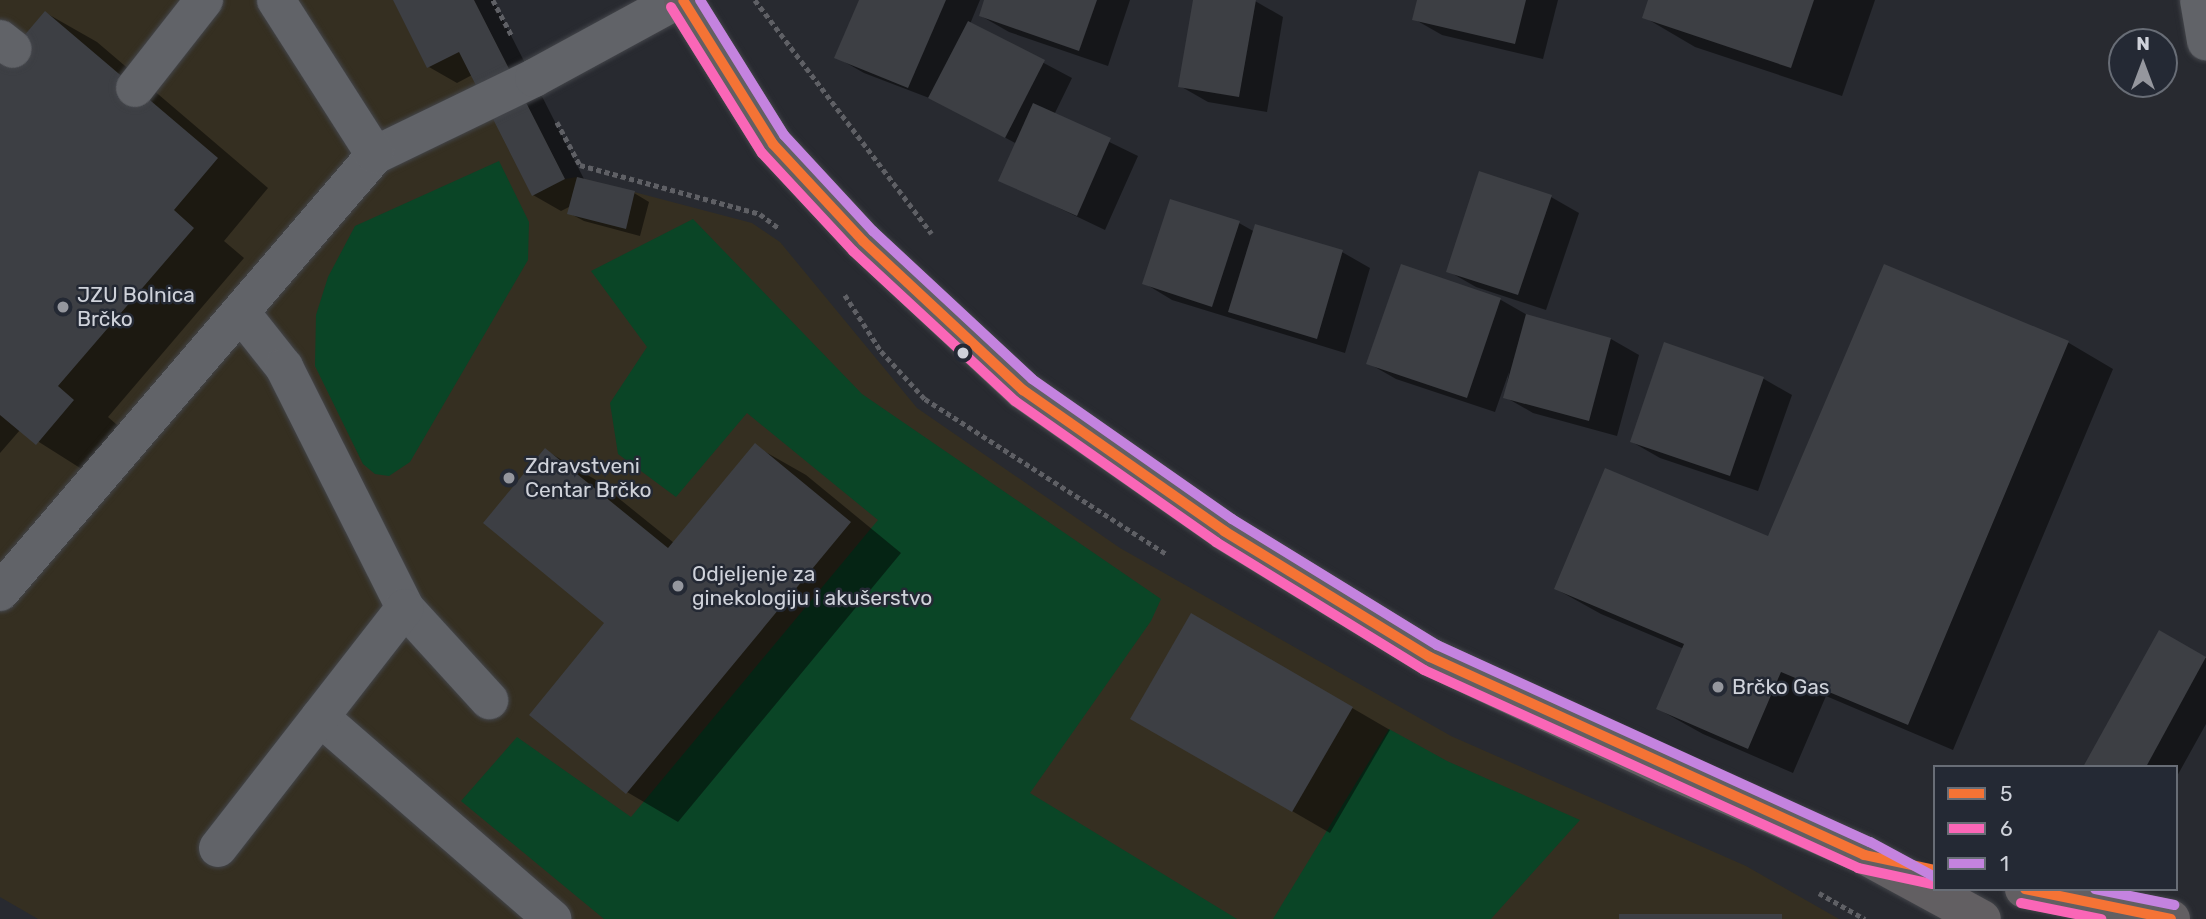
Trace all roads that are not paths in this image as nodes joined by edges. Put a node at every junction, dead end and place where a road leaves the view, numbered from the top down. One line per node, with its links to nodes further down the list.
1 (204, 0): 7 (lane)
2 (276, 0): 8 (lane)
3 (677, 0): 8 (lane)
4 (683, 0): 15 (main road)
5 (2199, 0): 6 (lane)
6 (2206, 41)
7 (135, 88)
8 (375, 155): 9 (lane)
9 (242, 314): 10 (lane); 11 (lane)
10 (0, 592)
11 (405, 608): 12 (lane); 13 (lane)
12 (489, 700)
13 (320, 717): 14 (lane); 18 (lane)
14 (218, 848)
15 (1864, 855): 16 (main road); 19 (main road)
16 (1933, 870)
17 (2034, 891): 20 (main road)
18 (552, 919)
19 (1982, 919)
20 (2171, 919)

